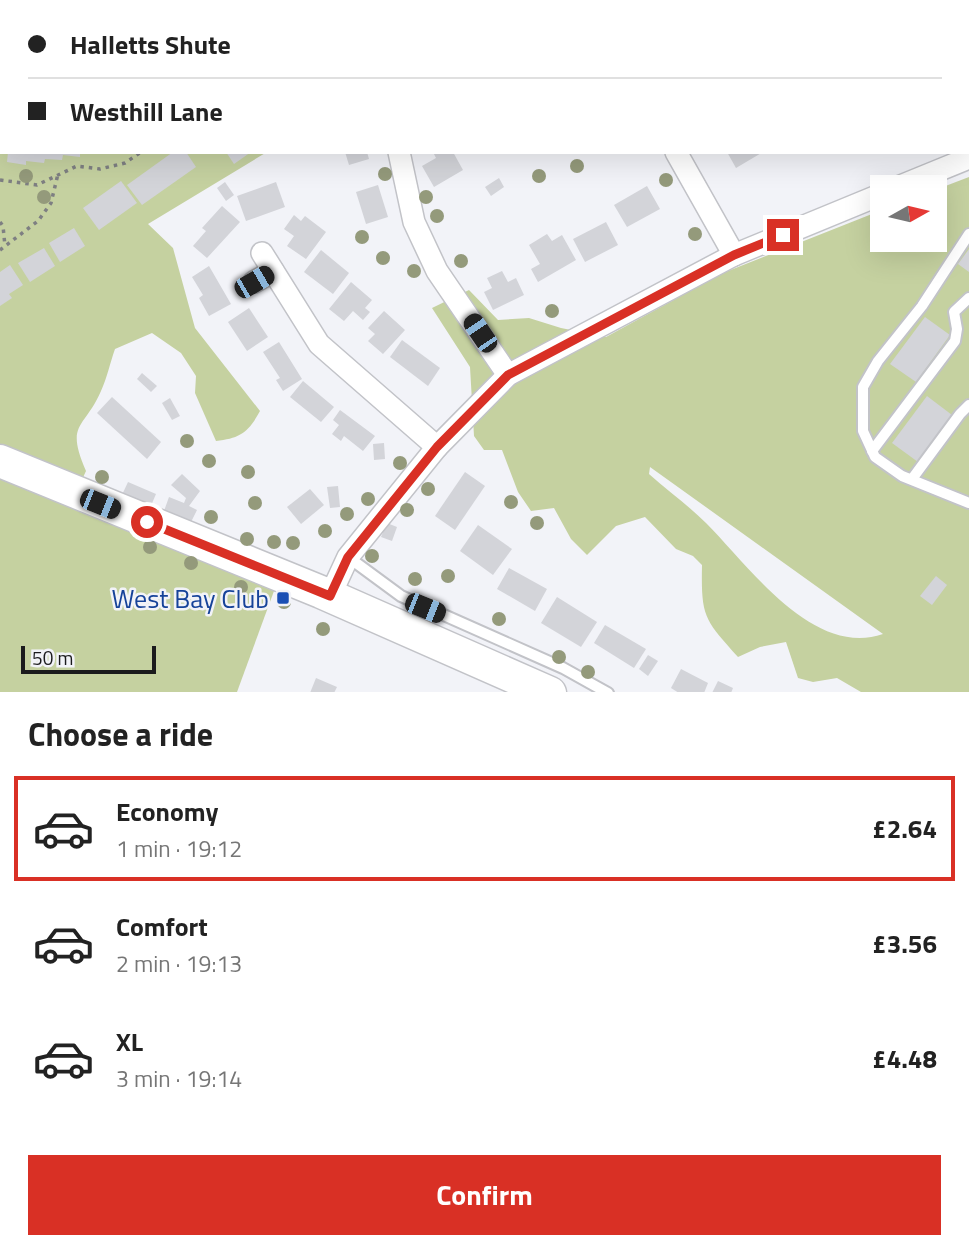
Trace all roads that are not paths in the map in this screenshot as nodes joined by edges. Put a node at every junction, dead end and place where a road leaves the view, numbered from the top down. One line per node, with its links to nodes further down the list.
1 (399, 154): 10 (street)
2 (677, 154): 7 (street)
3 (969, 158): 4 (street)
4 (927, 175)
5 (870, 199): 7 (street)
6 (969, 234): 13 (lane)
7 (734, 255): 10 (street)
8 (254, 282): 12 (street)
9 (969, 298): 13 (lane)
10 (508, 375): 12 (street)
11 (969, 405): 15 (lane)
12 (437, 447): 17 (street)
13 (872, 451): 15 (lane)
14 (0, 461): 18 (main road)
15 (912, 479): 16 (lane)
16 (969, 503)
17 (348, 557): 18 (street); 20 (lane)
18 (330, 596): 19 (main road)
19 (550, 692)
20 (608, 692)

